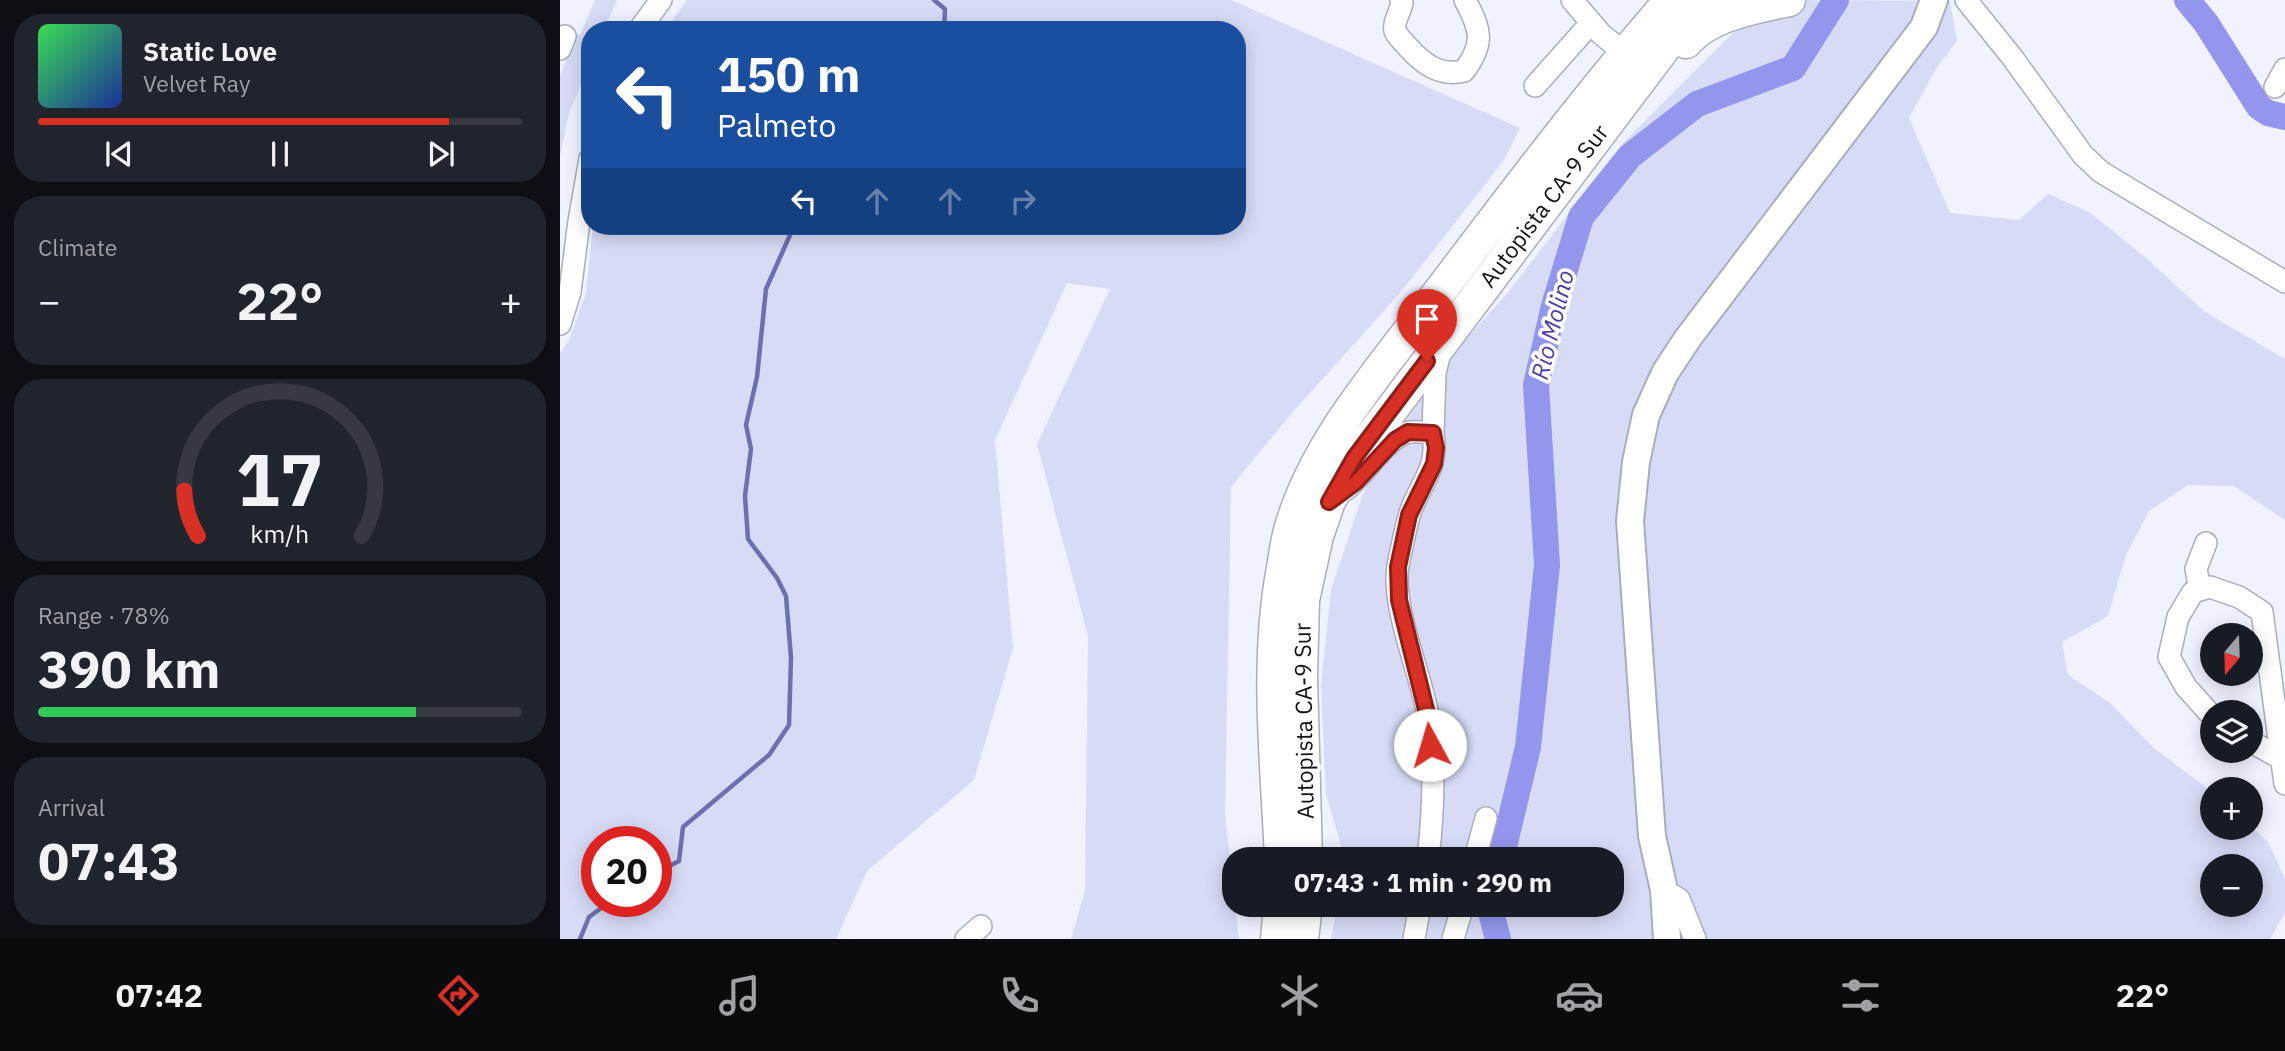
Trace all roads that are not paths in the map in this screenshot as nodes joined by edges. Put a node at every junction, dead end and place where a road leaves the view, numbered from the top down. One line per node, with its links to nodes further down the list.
1 (661, 0): 9 (street)
2 (1401, 0): 3 (street)
3 (1465, 0)
4 (1572, 0): 10 (street)
5 (1787, 0): 13 (highway)
6 (1934, 0): 31 (main road)
7 (1966, 0): 15 (street)
8 (1690, 5): 11 (highway, Autopista CA-9 Sur); 13 (highway, Autopista CA-9 Sur)
9 (646, 21)
10 (1591, 23): 11 (street); 12 (street)
11 (1626, 54): 27 (highway, Autopista CA-9 Sur)
12 (1535, 86)
13 (1593, 139): 17 (highway, Autopista CA-9 Sur)
14 (581, 210): 16 (street)
15 (2285, 282)
16 (560, 324)
17 (1442, 342): 18 (street); 19 (highway, Autopista CA-9 Sur)
18 (1433, 433): 19 (street); 29 (street)
19 (1329, 502): 28 (highway, Autopista CA-9 Sur)
20 (2206, 543): 21 (street)
21 (2197, 591): 22 (street); 24 (street)
22 (2200, 703)
23 (2263, 748): 24 (street)
24 (2280, 758): 25 (street)
25 (2285, 785)
26 (1486, 818): 30 (street)
27 (1281, 847)
28 (1306, 847)
29 (1429, 847)
30 (1478, 847)
31 (1664, 890): 40 (main road); 41 (street)
32 (1279, 917): 36 (highway)
33 (1305, 917): 37 (highway)
34 (1418, 917): 38 (street)
35 (1459, 917): 39 (street)
36 (1277, 939)
37 (1302, 939)
38 (1413, 939)
39 (1453, 939)
40 (1667, 939)
41 (1695, 939)

